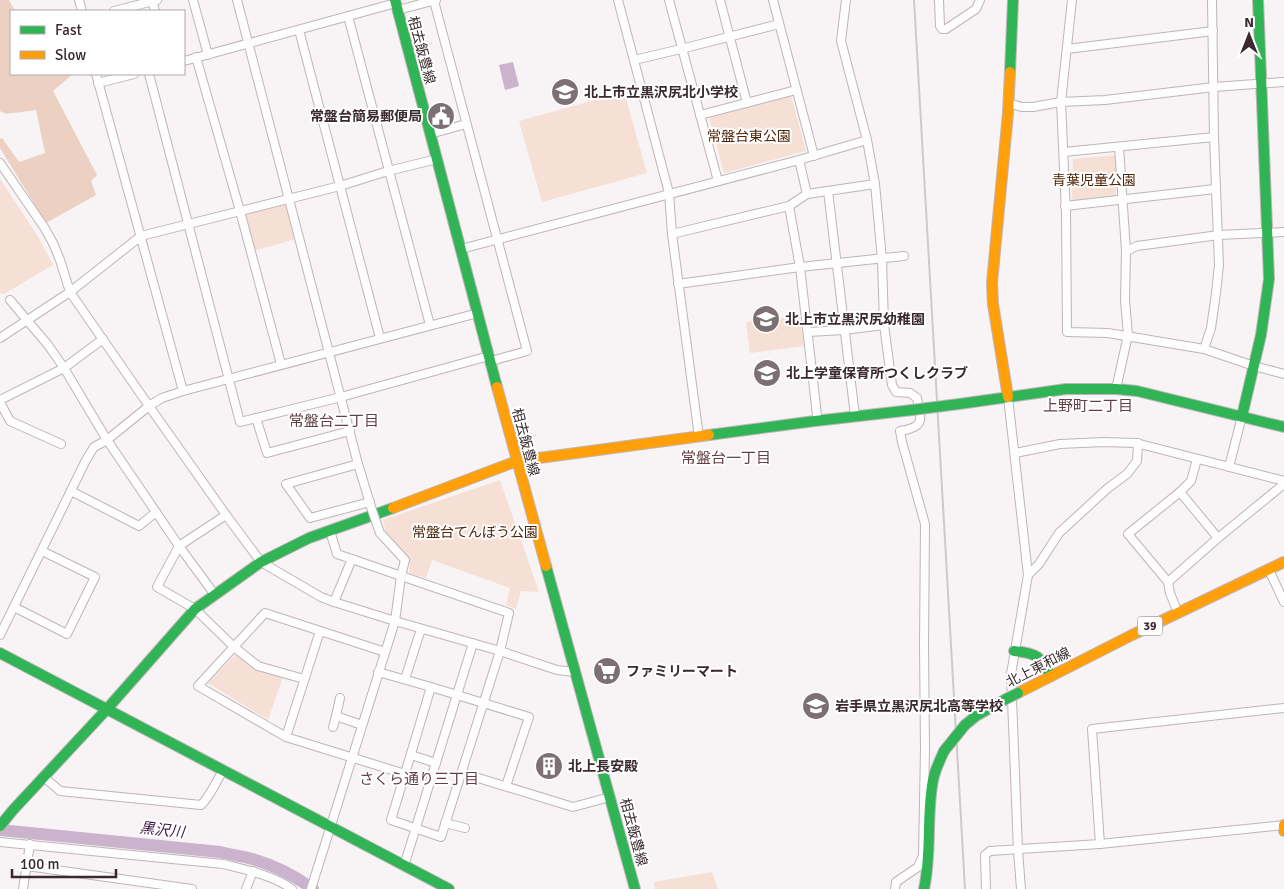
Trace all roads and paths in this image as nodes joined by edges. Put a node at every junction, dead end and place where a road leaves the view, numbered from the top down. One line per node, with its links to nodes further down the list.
1 (154, 0): 17 (street)
2 (193, 0): 27 (street)
3 (237, 0): 24 (street)
4 (435, 0): 16 (street); 43 (street)
5 (618, 0): 29 (street)
6 (668, 0): 26 (street)
7 (720, 0): 23 (street)
8 (773, 0): 20 (street)
9 (846, 0): 46 (street)
10 (939, 0): 11 (street)
11 (980, 0)
12 (1013, 0): 41 (street)
13 (1072, 0): 25 (street)
14 (1212, 0): 22 (street)
15 (1258, 0): 36 (street)
16 (396, 5): 19 (street); 44 (street, 相去飯豊線)
17 (130, 6): 18 (street)
18 (117, 10)
19 (348, 16): 21 (street); 53 (street)
20 (779, 24): 23 (street); 38 (street)
21 (299, 30): 24 (street); 56 (street)
22 (1213, 31): 25 (street); 37 (street)
23 (730, 37): 26 (street); 40 (street)
24 (248, 43): 27 (street); 61 (street)
25 (1067, 49): 39 (street)
26 (682, 50): 29 (street); 42 (street)
27 (208, 55): 28 (street)
28 (196, 58): 30 (street); 65 (street)
29 (634, 60): 59 (street)
30 (185, 61)
31 (96, 75): 35 (street)
32 (130, 75): 35 (street)
33 (149, 75): 66 (street)
34 (1284, 82): 36 (street)
35 (98, 83): 71 (street)
36 (1262, 84): 37 (street); 67 (street)
37 (1214, 87): 39 (street); 45 (street)
38 (796, 90): 40 (street); 49 (street)
39 (1061, 102): 41 (street); 48 (street)
40 (747, 103): 42 (street)
41 (1008, 104): 103 (street)
42 (700, 115): 54 (street)
43 (466, 124): 44 (street); 72 (street)
44 (430, 134): 50 (street, 相去飯豊線)
45 (1214, 137): 47 (street); 57 (street)
46 (867, 140): 49 (street); 55 (street)
47 (1119, 147): 48 (street); 62 (street)
48 (1064, 152): 64 (street)
49 (814, 156): 51 (street)
50 (437, 159): 53 (street); 73 (street, 相去飯豊線)
51 (798, 160): 54 (street); 60 (street)
52 (0, 163): 80 (street)
53 (388, 171): 56 (street); 85 (street)
54 (718, 181): 59 (street)
55 (875, 184): 58 (street); 76 (street)
56 (340, 186): 61 (street); 90 (street)
57 (1215, 189): 62 (street); 70 (street)
58 (828, 191): 60 (street); 77 (street)
59 (669, 193): 69 (street); 72 (street)
60 (807, 194): 63 (street)
61 (289, 199): 65 (street); 93 (street)
62 (1122, 199): 64 (street); 74 (street)
63 (789, 206): 69 (street); 78 (street)
64 (1066, 206): 88 (street)
65 (240, 211): 66 (street); 95 (street)
66 (189, 224): 71 (street); 99 (street)
67 (1267, 232): 68 (street); 70 (street); 96 (street)
68 (1284, 232)
69 (672, 234): 79 (street)
70 (1219, 235): 74 (street); 92 (street)
71 (141, 236): 80 (street); 101 (street)
72 (497, 239): 73 (street); 94 (street)
73 (461, 249): 82 (street, 相去飯豊線)
74 (1126, 251): 88 (street)
75 (904, 256): 76 (street)
76 (882, 259): 77 (street); 84 (street)
77 (836, 264): 78 (street); 86 (street)
78 (800, 267): 79 (street); 87 (street)
79 (678, 284): 112 (street)
80 (70, 292): 83 (street); 91 (street)
81 (10, 300): 83 (street)
82 (478, 313): 85 (street); 94 (street, 相去飯豊線)
83 (26, 321): 89 (street); 97 (street)
84 (884, 324): 86 (street); 199 (street)
85 (430, 325): 90 (street)
86 (844, 330): 87 (street); 106 (street)
87 (808, 332): 109 (street)
88 (1128, 335): 92 (street); 100 (street)
89 (0, 338)
90 (380, 338): 93 (street)
91 (103, 339): 97 (street); 105 (street)
92 (1204, 349): 96 (street)
93 (329, 352): 95 (street); 102 (street)
94 (490, 359): 102 (street); 118 (street, 相去飯豊線)
95 (281, 364): 99 (street)
96 (1254, 366): 98 (street); 107 (street)
97 (64, 368): 104 (street); 113 (street)
98 (1284, 374)
99 (230, 379): 101 (street); 108 (street)
100 (1116, 389): 103 (street); 107 (street)
101 (183, 391): 105 (street)
102 (341, 397): 108 (street); 111 (street)
103 (1008, 397): 106 (street, bridge); 116 (street)
104 (0, 401): 115 (street)
105 (149, 406): 113 (street); 126 (street)
106 (855, 416): 109 (street)
107 (1242, 416): 110 (street); 120 (street)
108 (256, 418): 111 (street)
109 (815, 421): 112 (street)
110 (1284, 427)
111 (350, 431): 119 (street)
112 (699, 437): 118 (street)
113 (107, 440): 122 (street); 125 (street)
114 (1138, 443): 116 (street); 117 (street); 135 (street)
115 (61, 444)
116 (1015, 453): 135 (street)
117 (1197, 459): 120 (street); 123 (street)
118 (517, 462): 127 (street); 155 (street, 相去飯豊線)
119 (358, 464): 124 (street); 124 (street)
120 (1229, 467): 121 (street)
121 (1284, 482): 128 (street)
122 (71, 492): 125 (street); 130 (street)
123 (1180, 492): 128 (street); 137 (street)
124 (371, 506): 136 (street, bridge)
125 (156, 512): 129 (street)
126 (226, 515): 129 (street); 132 (street)
127 (330, 531): 131 (street); 132 (street)
128 (1218, 538): 137 (street)
129 (179, 546): 138 (street); 142 (street)
130 (42, 550): 141 (street); 141 (street)
131 (352, 559): 136 (street); 139 (street)
132 (261, 562): 138 (street); 139 (street)
133 (1284, 562): 134 (street, 北上東和線 / 39)
134 (1269, 570): 140 (street); 143 (street, 北上東和線 / 39)
135 (1028, 575): 151 (street)
136 (401, 576): 144 (street); 150 (street)
137 (1168, 582): 143 (street)
138 (215, 595): 142 (street)
139 (334, 602): 144 (street)
140 (1284, 602)
141 (14, 607): 147 (street)
142 (195, 609): 149 (street); 164 (street)
143 (1178, 613): 156 (street, 北上東和線 / 39)
144 (395, 622): 145 (street); 152 (street)
145 (421, 629): 148 (street); 158 (street)
146 (320, 631): 149 (street); 152 (street); 157 (street)
147 (0, 635)
148 (473, 643): 150 (street); 160 (street)
149 (234, 647): 157 (street); 168 (street)
150 (500, 651): 155 (street); 162 (street)
151 (1014, 651): 156 (street); 188 (street)
152 (385, 652): 154 (street)
153 (0, 654): 164 (street)
154 (378, 672): 158 (street); 166 (street)
155 (575, 672): 177 (street, 相去飯豊線)
156 (1051, 676): 200 (street, 北上東和線 / 39, bridge)
157 (304, 679): 168 (street)
158 (405, 679): 159 (street)
159 (431, 687): 160 (street); 169 (street)
160 (457, 695): 162 (street); 171 (street)
161 (340, 698): 165 (street)
162 (484, 703): 173 (street); 176 (street)
163 (1284, 708): 187 (street)
164 (106, 709): 172 (street); 175 (street)
165 (336, 716): 166 (street); 167 (street)
166 (362, 724): 170 (street)
167 (333, 727)
168 (286, 737): 170 (street)
169 (411, 755): 171 (street); 174 (street)
170 (352, 757): 174 (street); 181 (street)
171 (436, 764): 182 (street)
172 (223, 771): 175 (street); 181 (street)
173 (462, 773): 176 (street); 178 (street)
174 (405, 774): 182 (street)
175 (44, 777): 179 (street)
176 (506, 786): 177 (street)
177 (610, 797): 198 (street, 相去飯豊線)
178 (445, 823): 182 (street); 183 (street)
179 (2, 824)
180 (1284, 825): 184 (street); 187 (street)
181 (331, 826): 190 (street); 196 (street)
182 (415, 828): 190 (street)
183 (465, 828)
184 (1284, 831)
185 (0, 842): 186 (street)
186 (30, 844): 189 (street); 191 (street)
187 (1100, 844): 188 (street)
188 (1018, 850): 201 (street); 202 (street)
189 (27, 866): 192 (street); 193 (street)
190 (404, 866): 197 (street)
191 (252, 871): 194 (street); 195 (street)
192 (23, 889)
193 (187, 889)
194 (246, 889)
195 (292, 889)
196 (311, 889)
197 (448, 889)
198 (635, 889)
199 (895, 889)
200 (924, 889)
201 (986, 889)
202 (1021, 889)

